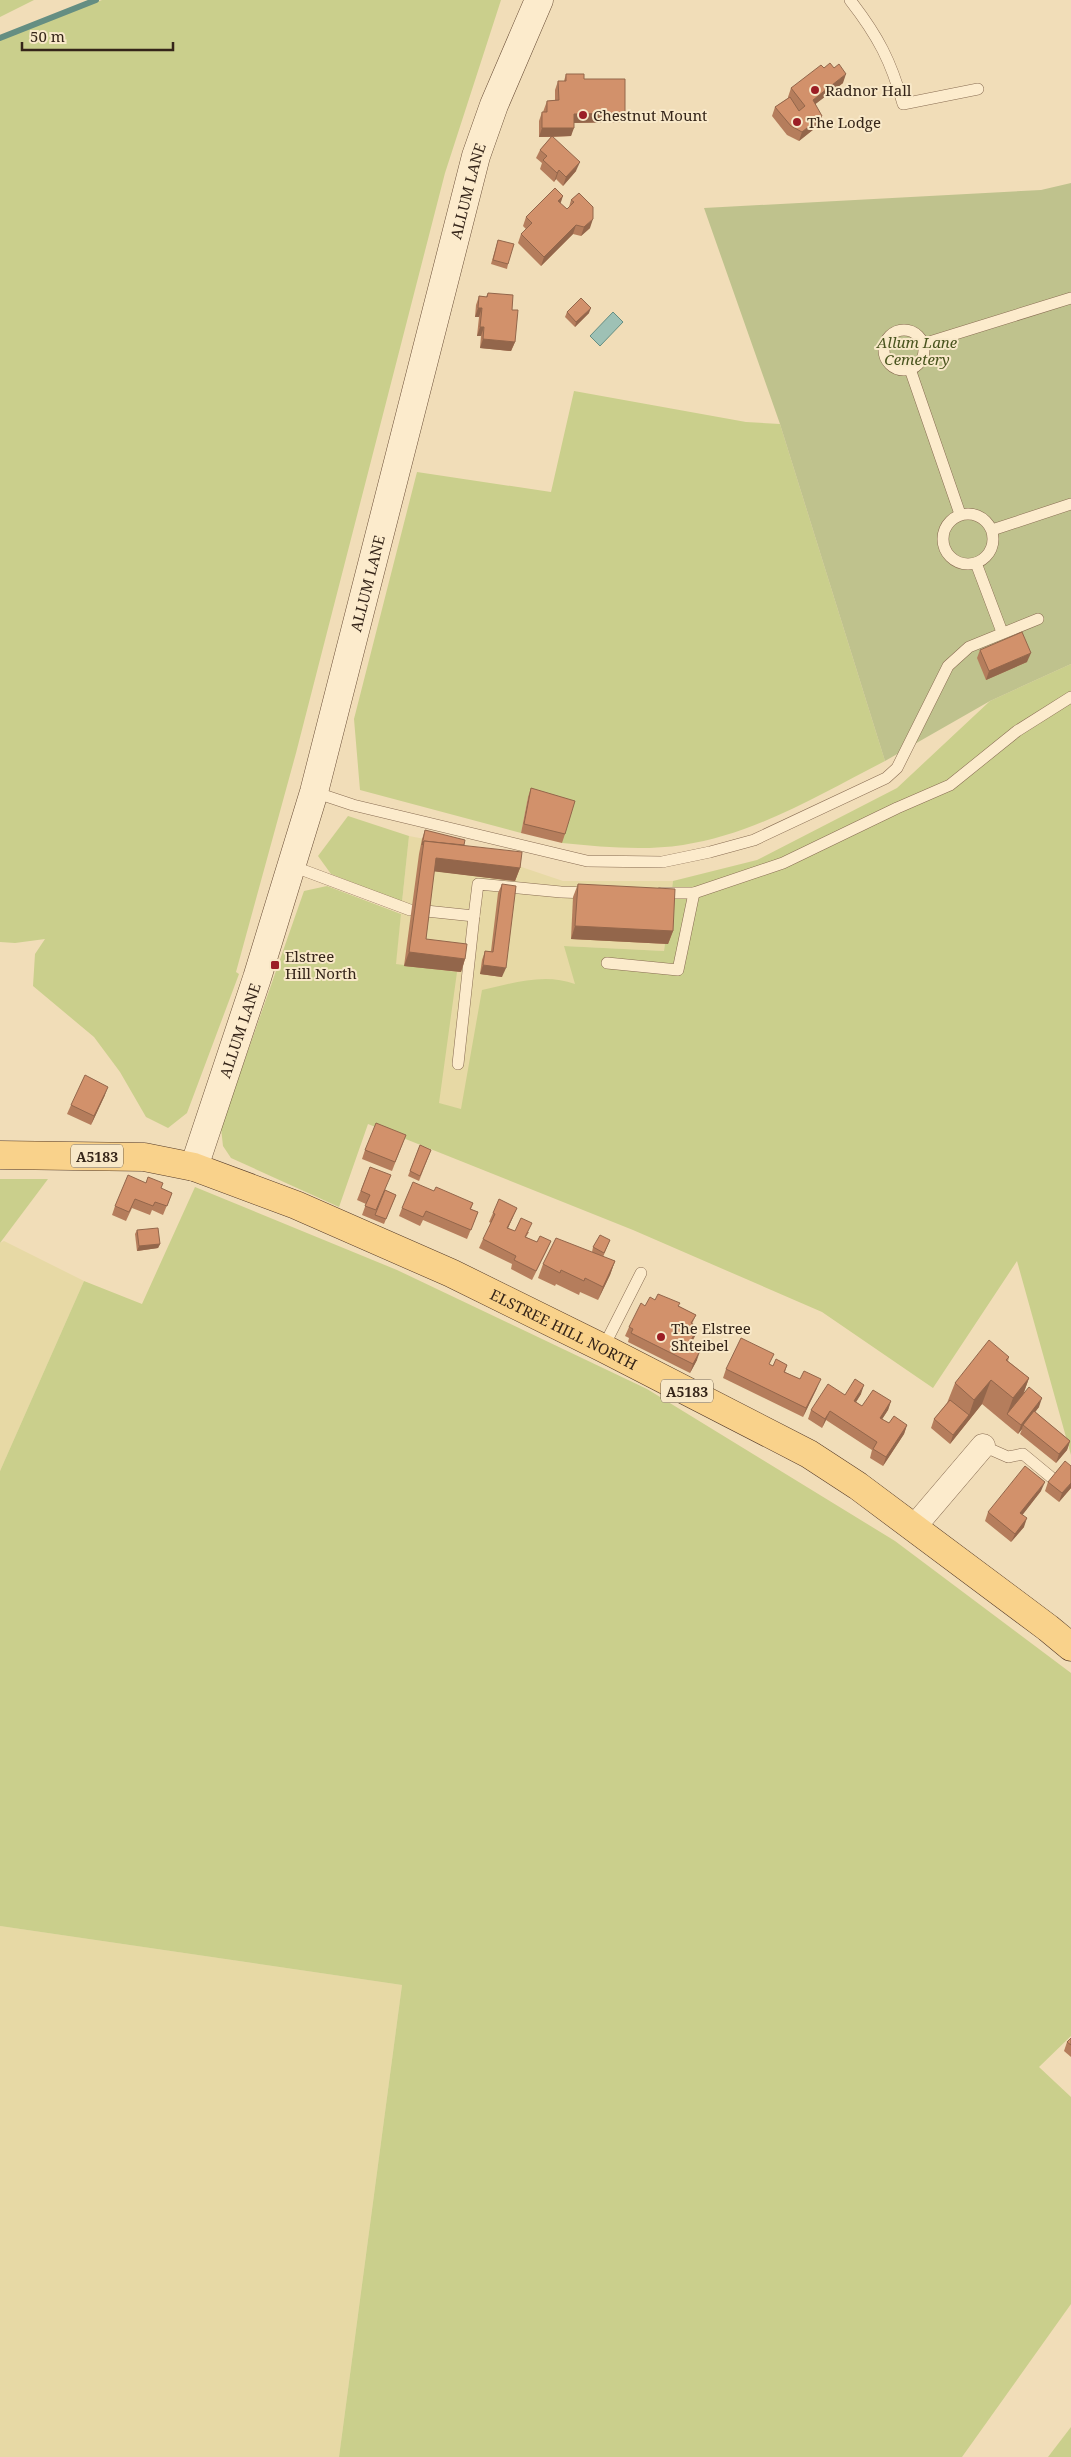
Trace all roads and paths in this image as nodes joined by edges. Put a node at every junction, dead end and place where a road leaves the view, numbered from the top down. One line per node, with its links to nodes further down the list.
1 (539, 0): 14 (main road, ALLUM LANE)
2 (850, 0): 3 (lane)
3 (978, 89)
4 (1071, 298): 5 (lane)
5 (923, 344): 6 (lane); 6 (lane)
6 (910, 369): 8 (lane)
7 (1071, 504): 9 (lane)
8 (960, 514): 9 (lane); 10 (lane)
9 (992, 530): 10 (lane)
10 (976, 563): 12 (lane)
11 (1038, 619): 12 (lane)
12 (1002, 632): 14 (lane)
13 (1071, 697): 18 (lane)
14 (314, 792): 15 (main road, ALLUM LANE)
15 (292, 866): 19 (lane); 25 (main road, ALLUM LANE)
16 (599, 893): 21 (lane)
17 (646, 893): 18 (lane)
18 (694, 893): 22 (lane)
19 (410, 910)
20 (426, 912): 21 (lane)
21 (474, 916): 23 (lane)
22 (607, 963)
23 (458, 1064)
24 (0, 1155): 25 (main road, A5183)
25 (194, 1167): 27 (main road, ELSTREE HILL NORTH / A5183)
26 (641, 1273): 27 (lane)
27 (603, 1348): 30 (main road, ELSTREE HILL NORTH / A5183)
28 (983, 1446): 29 (lane); 30 (street)
29 (1052, 1478)
30 (914, 1527): 31 (main road, ELSTREE HILL NORTH / A5183)
31 (1071, 1647)

